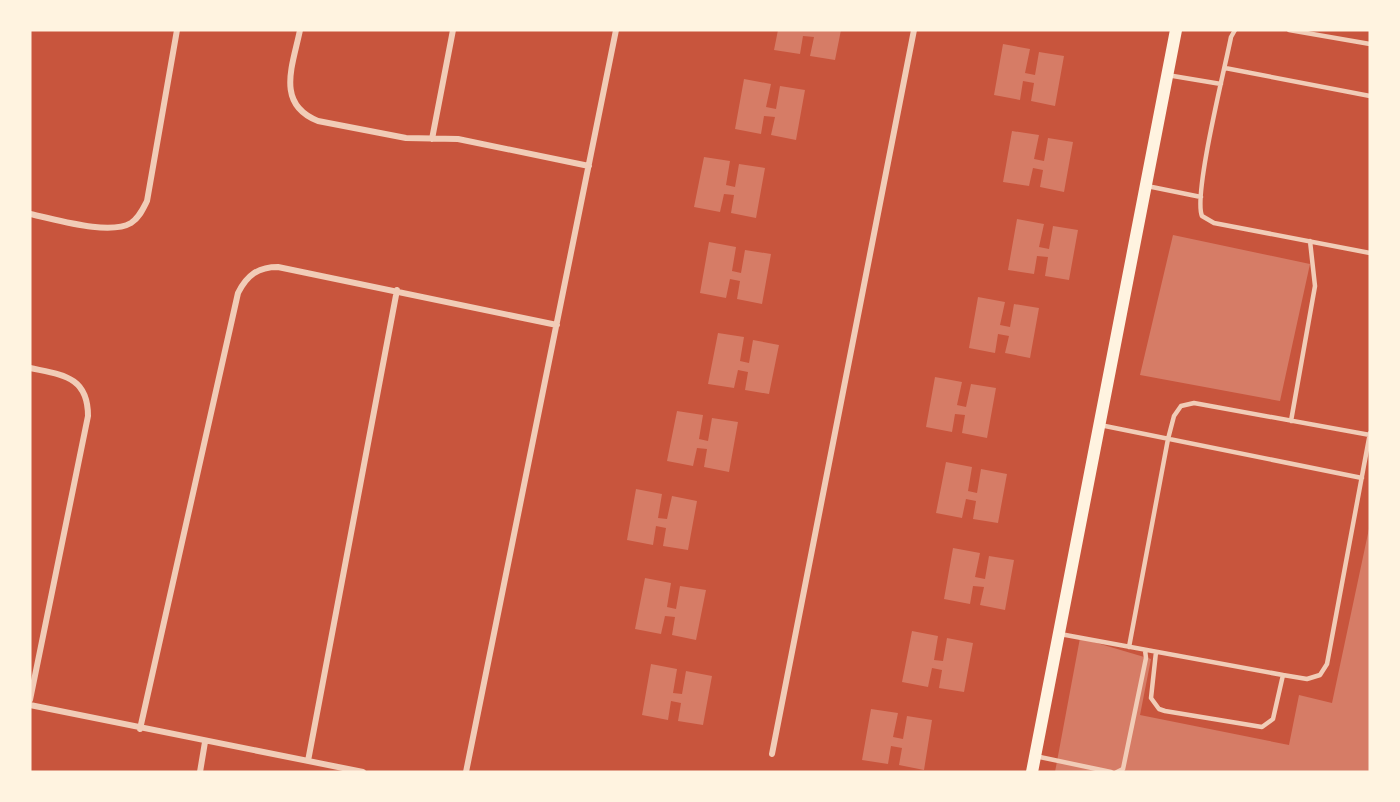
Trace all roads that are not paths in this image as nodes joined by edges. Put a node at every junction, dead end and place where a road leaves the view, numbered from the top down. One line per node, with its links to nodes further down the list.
1 (177, 30): 18 (street)
2 (300, 30): 14 (street)
3 (453, 30): 14 (street)
4 (616, 30): 15 (street)
5 (914, 30): 38 (street)
6 (1176, 30): 11 (main road)
7 (1235, 30): 10 (lane)
8 (1289, 30): 9 (lane)
9 (1370, 44)
10 (1225, 68): 12 (lane); 13 (lane)
11 (1167, 75): 12 (lane); 16 (main road)
12 (1221, 84): 17 (lane)
13 (1370, 96)
14 (432, 139): 15 (street)
15 (589, 166): 22 (street)
16 (1146, 186): 17 (lane); 25 (main road)
17 (1201, 197): 19 (lane)
18 (30, 214)
19 (1310, 241): 20 (lane); 24 (lane)
20 (1370, 253)
21 (397, 290): 22 (street); 36 (street); 40 (street)
22 (557, 325): 43 (street)
23 (30, 368): 34 (street)
24 (1291, 421): 26 (lane); 27 (lane)
25 (1098, 424): 27 (lane); 29 (main road)
26 (1370, 434): 28 (lane)
27 (1168, 439): 28 (lane); 30 (lane)
28 (1362, 478): 33 (lane)
29 (1058, 634): 30 (lane); 39 (main road)
30 (1128, 647): 31 (lane)
31 (1145, 650): 32 (lane); 46 (lane)
32 (1156, 652): 33 (lane); 33 (lane)
33 (1283, 675)
34 (30, 700)
35 (30, 705): 36 (street)
36 (140, 729): 37 (street)
37 (205, 742): 40 (street); 41 (street)
38 (772, 754)
39 (1035, 756): 44 (main road); 45 (lane)
40 (308, 761): 42 (street)
41 (200, 772)
42 (360, 772)
43 (466, 772)
44 (1032, 772)
45 (1111, 772)
46 (1117, 772)

